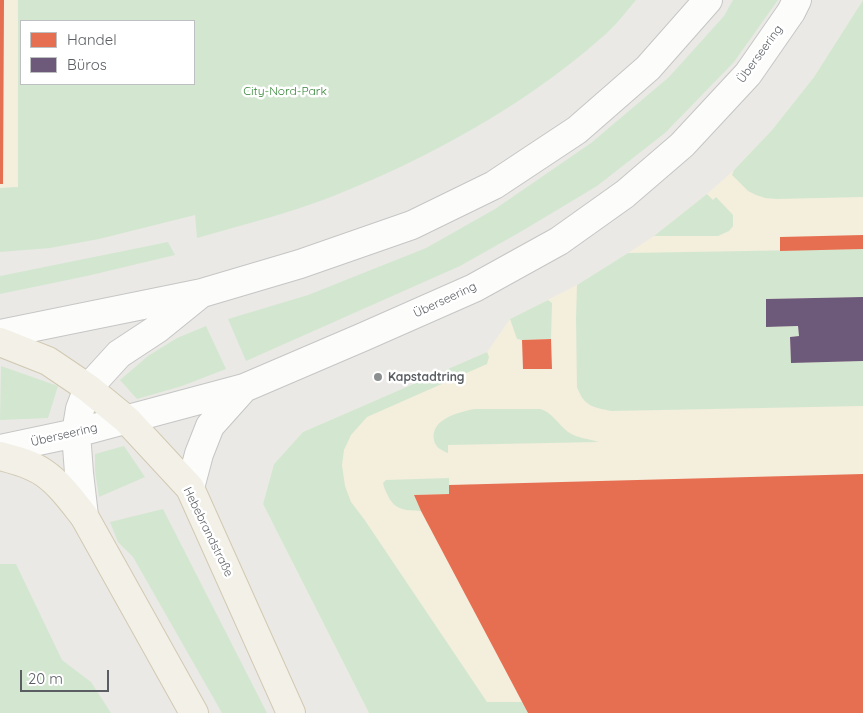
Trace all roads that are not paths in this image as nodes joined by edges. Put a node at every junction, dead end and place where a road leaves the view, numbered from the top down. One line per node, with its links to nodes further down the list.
1 (708, 0): 3 (street)
2 (798, 0): 7 (street, Überseering)
3 (202, 293): 4 (street); 6 (street)
4 (0, 334)
5 (0, 342): 6 (main road, Hebebrandstraße)
6 (88, 388): 8 (main road, Hebebrandstraße); 9 (street)
7 (244, 388): 8 (street, Überseering); 12 (street)
8 (127, 420): 9 (street, Überseering); 12 (main road, Hebebrandstraße)
9 (76, 433): 10 (street, Überseering); 13 (street)
10 (0, 449)
11 (0, 456): 13 (main road)
12 (190, 488): 15 (main road, Hebebrandstraße)
13 (84, 516): 14 (main road)
14 (194, 713)
15 (291, 713)

